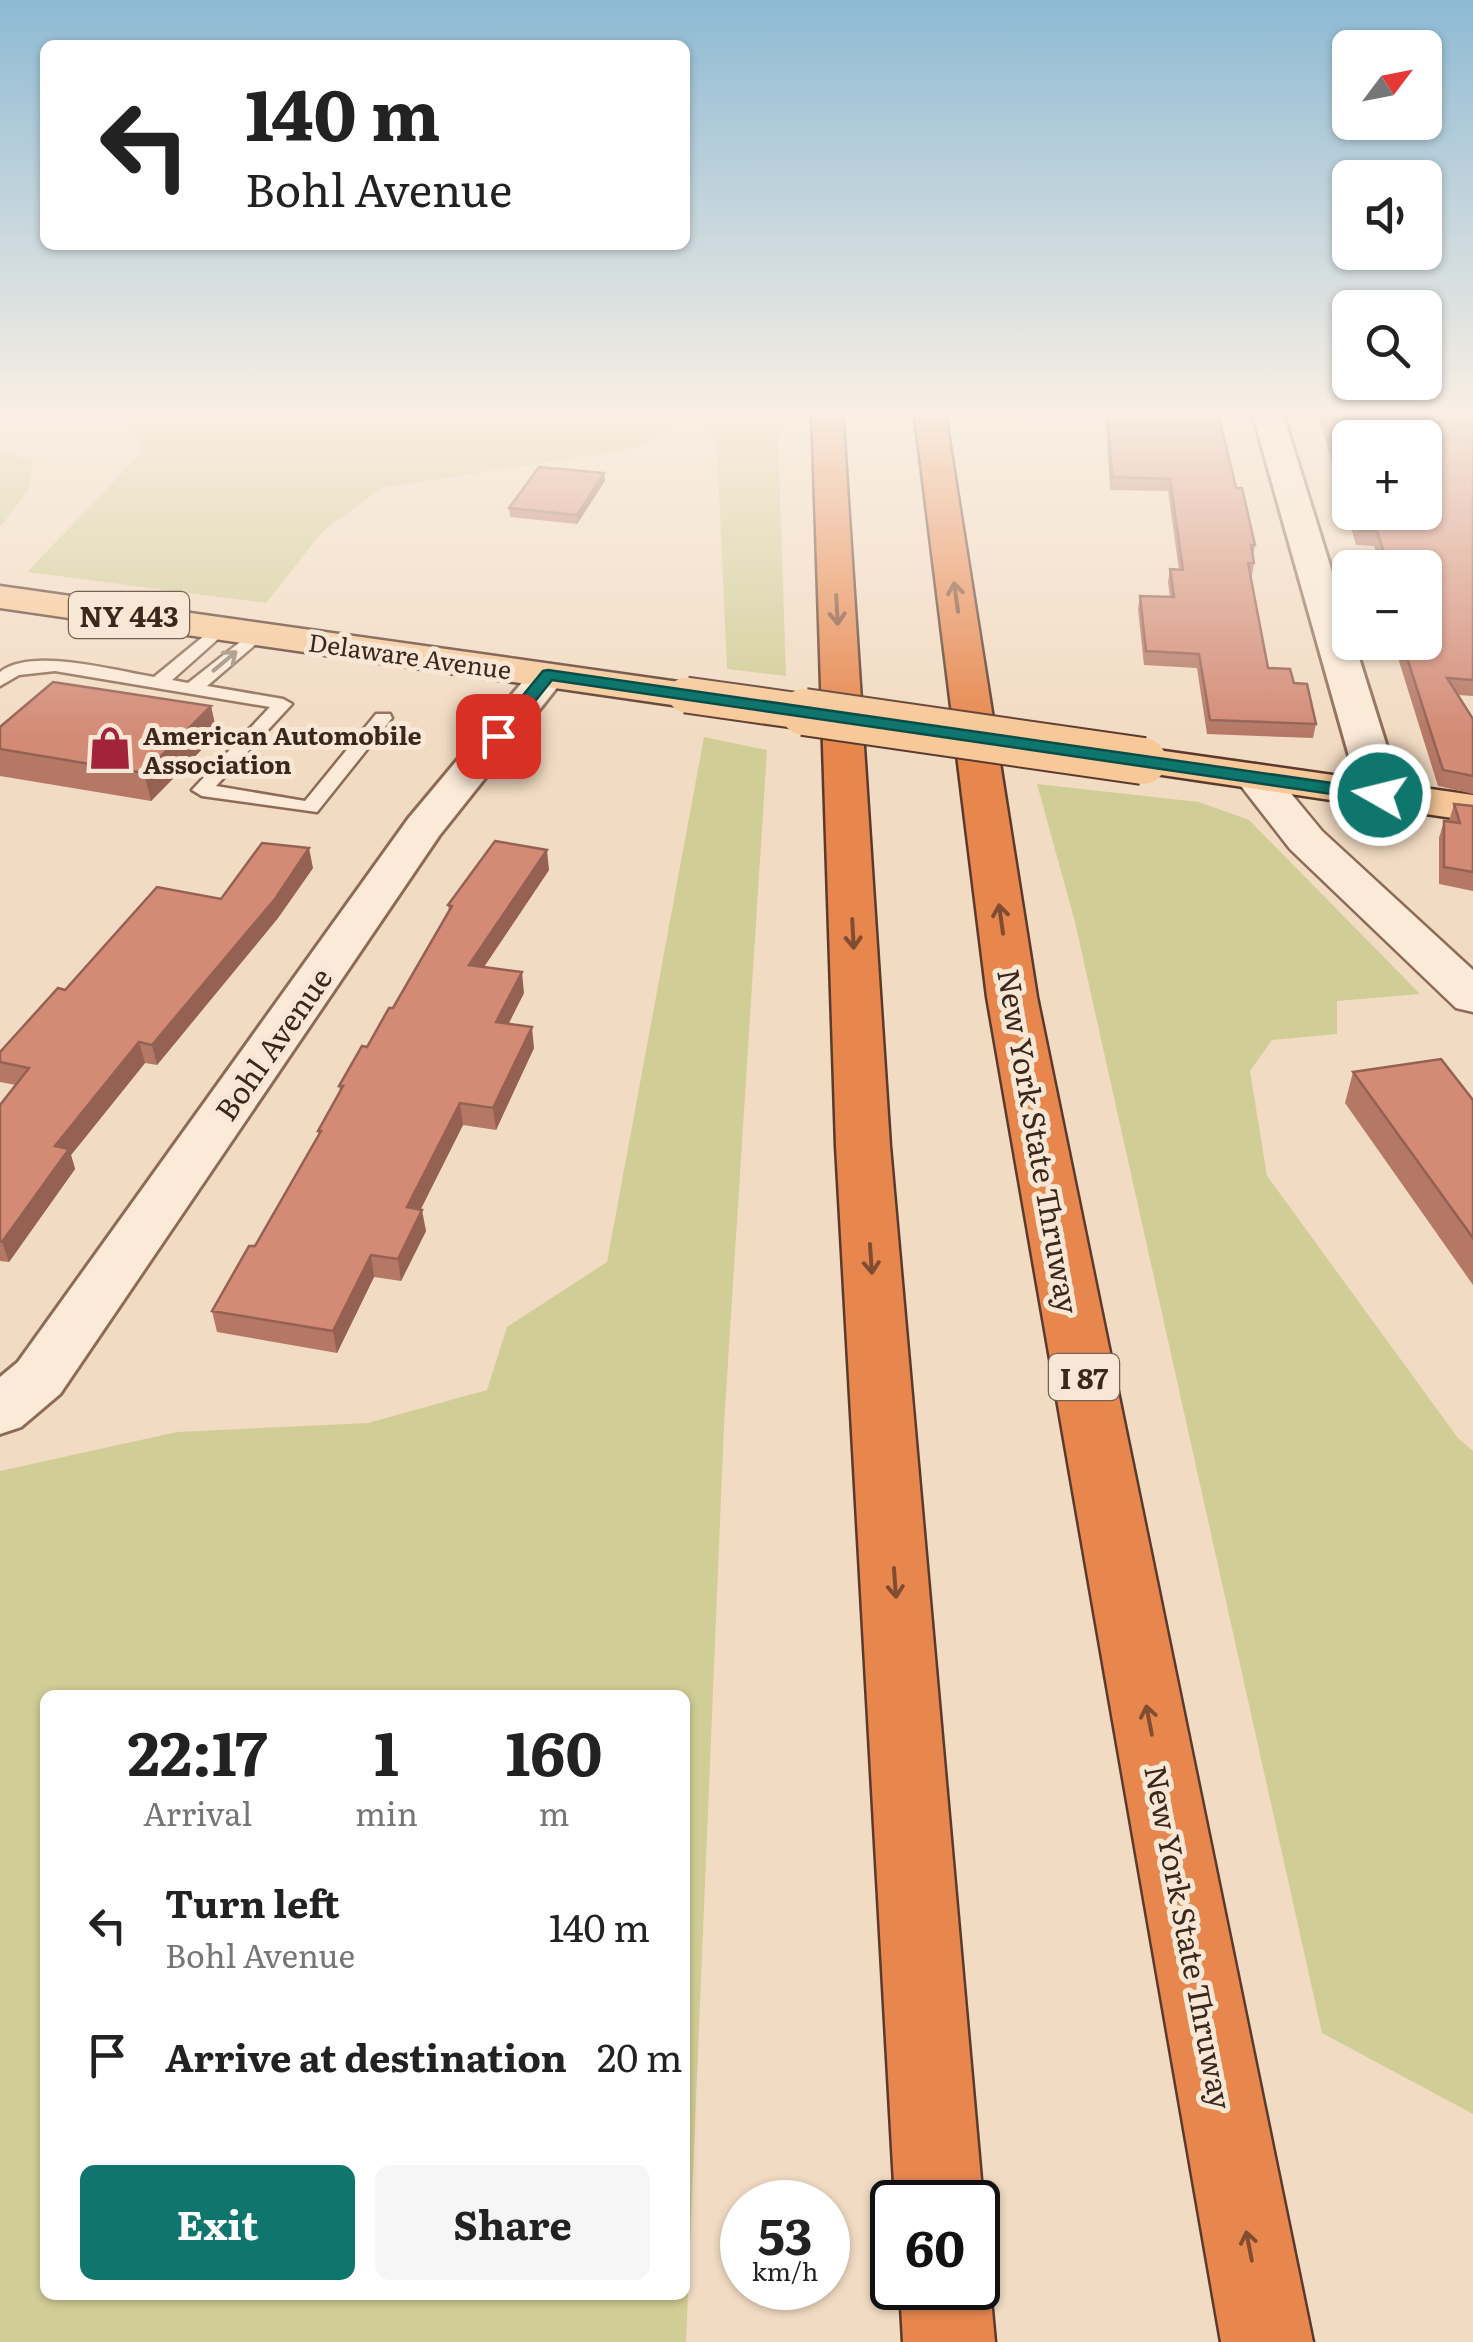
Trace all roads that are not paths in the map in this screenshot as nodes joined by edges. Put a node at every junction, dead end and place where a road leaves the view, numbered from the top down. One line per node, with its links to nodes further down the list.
1 (832, 517): 16 (highway, one-way to 16)
2 (944, 517): 19 (highway, New York State Thruway / I 87, one-way to 2)
3 (1298, 517): 12 (street)
4 (0, 597): 5 (main road, Delaware Avenue / NY 443)
5 (240, 630): 6 (main road, Delaware Avenue / NY 443); 8 (lane); 9 (lane, one-way to 5)
6 (548, 675): 11 (main road, Delaware Avenue / NY 443, bridge); 15 (street, Bohl Avenue)
7 (0, 681): 8 (lane)
8 (158, 683): 9 (lane)
9 (192, 688): 10 (lane)
10 (383, 718)
11 (1255, 777): 12 (main road, Delaware Avenue / NY 443); 14 (street)
12 (1380, 795): 13 (main road, Delaware Avenue / NY 443)
13 (1473, 808)
14 (1473, 998)
15 (0, 1411)
16 (937, 2180)
17 (948, 2310): 18 (highway)
18 (950, 2342)
19 (1266, 2342)

